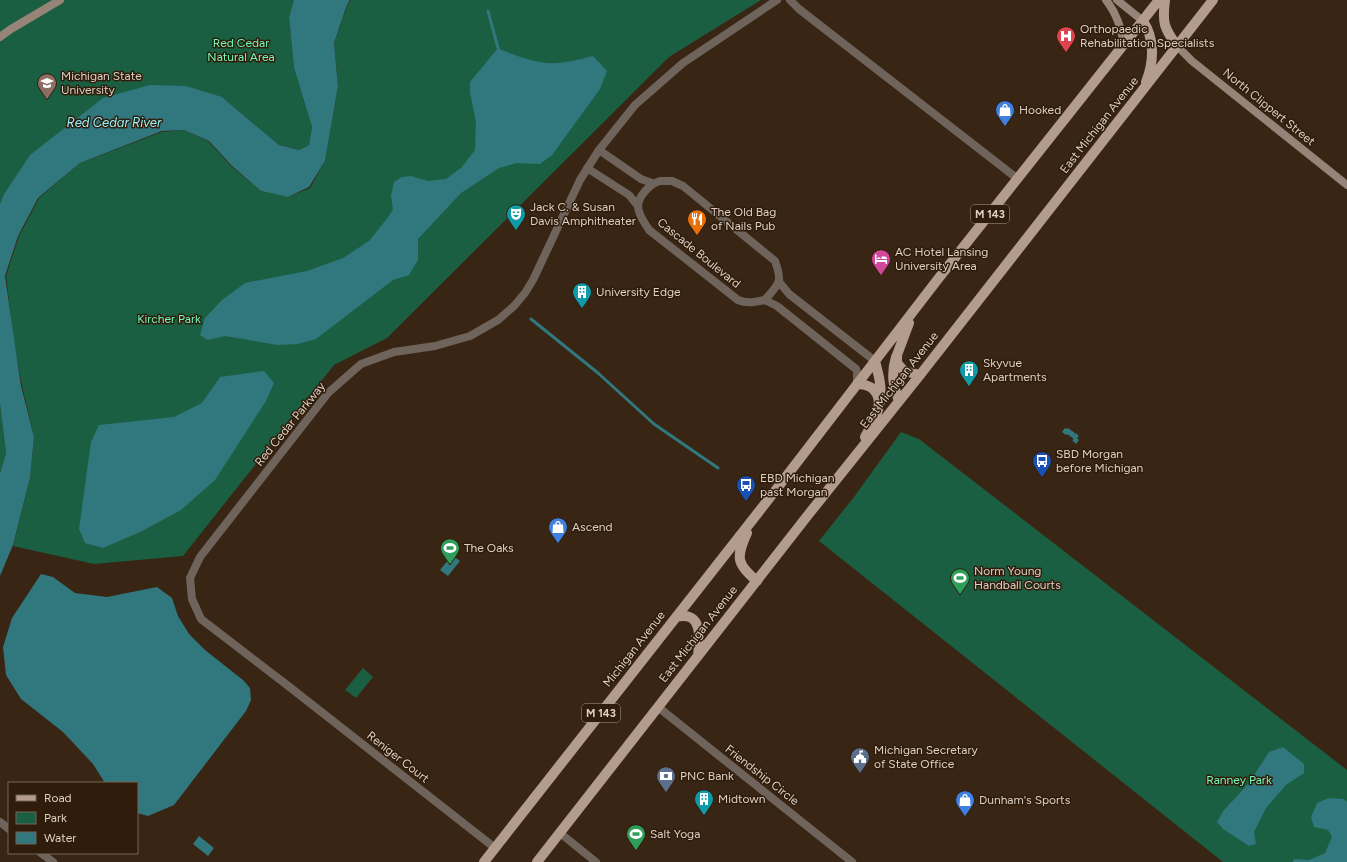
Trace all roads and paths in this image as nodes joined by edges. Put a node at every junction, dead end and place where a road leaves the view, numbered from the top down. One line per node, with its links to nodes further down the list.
1 (60, 0): 10 (street)
2 (777, 0): 14 (street, Red Cedar Parkway)
3 (790, 0): 16 (street)
4 (1106, 0): 11 (street)
5 (1117, 0): 9 (street)
6 (1159, 0): 9 (main road, M 143)
7 (1165, 0): 12 (main road)
8 (1213, 0): 12 (main road, East Michigan Avenue)
9 (1143, 21): 11 (main road, M 143); 13 (main road)
10 (0, 37)
11 (1124, 46): 16 (main road, M 143)
12 (1178, 46): 13 (main road, East Michigan Avenue); 18 (street, North Clippert Street)
13 (1141, 93): 25 (main road, East Michigan Avenue)
14 (599, 150): 15 (street, Red Cedar Parkway); 17 (street)
15 (587, 168): 19 (street); 34 (street, Red Cedar Parkway)
16 (1018, 179): 22 (main road, M 143)
17 (652, 183): 19 (street); 20 (street)
18 (1347, 185)
19 (638, 206): 21 (street, Cascade Boulevard)
20 (780, 283): 21 (street); 24 (street)
21 (765, 300): 26 (street)
22 (914, 310): 23 (main road); 24 (main road, M 143)
23 (897, 355): 25 (main road); 27 (main road)
24 (875, 361): 26 (main road, M 143); 28 (main road)
25 (920, 375): 27 (main road, East Michigan Avenue)
26 (857, 384): 28 (main road); 30 (main road, Michigan Avenue / M 143)
27 (899, 402): 29 (main road, East Michigan Avenue)
28 (878, 407): 29 (main road)
29 (856, 455): 31 (main road, East Michigan Avenue)
30 (752, 520): 31 (main road); 32 (main road, Michigan Avenue / M 143)
31 (756, 581): 33 (main road, East Michigan Avenue)
32 (676, 617): 33 (main road); 39 (main road, Michigan Avenue / M 143)
33 (698, 656): 35 (main road, East Michigan Avenue)
34 (287, 684): 39 (street, Reniger Court)
35 (658, 707): 38 (main road, East Michigan Avenue); 45 (street, Friendship Circle)
36 (0, 822): 37 (street)
37 (8, 828)
38 (560, 833): 43 (main road); 44 (street)
39 (495, 848): 42 (main road, Michigan Avenue / M 143)
40 (42, 854): 41 (street)
41 (53, 862)
42 (484, 862)
43 (537, 862)
44 (596, 862)
45 (852, 862)

